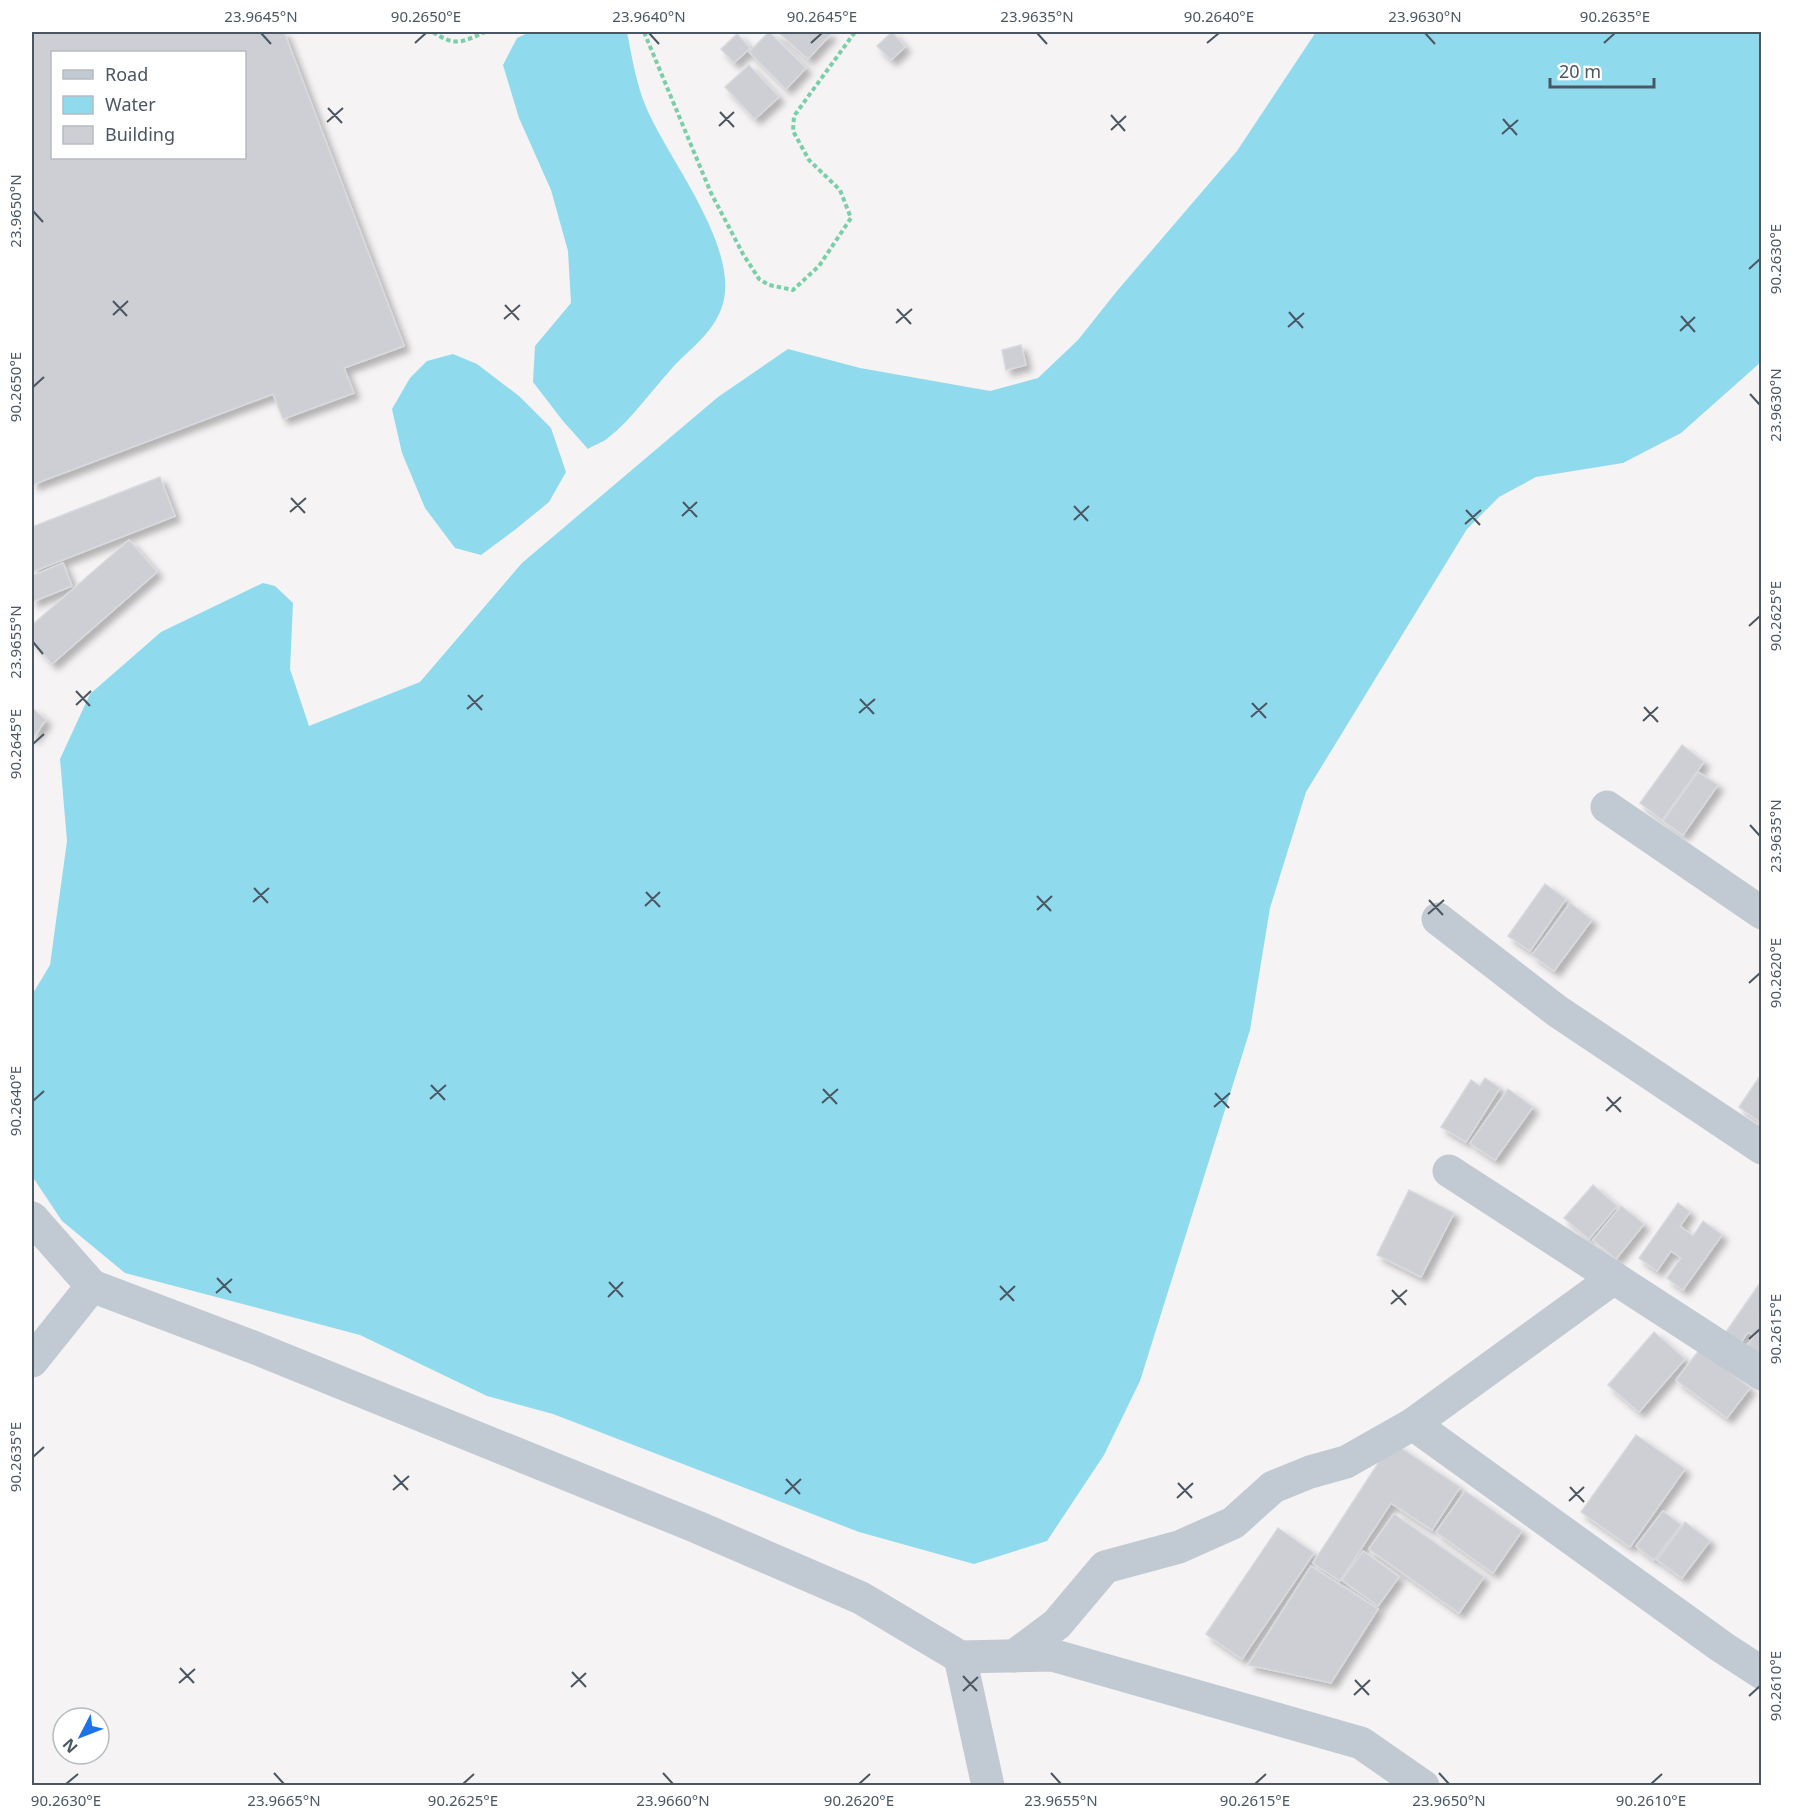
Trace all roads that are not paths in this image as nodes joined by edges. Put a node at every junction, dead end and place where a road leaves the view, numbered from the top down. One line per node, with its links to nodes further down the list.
1 (1607, 807): 2 (street)
2 (1761, 913)
3 (1438, 920): 4 (street)
4 (1761, 1148)
5 (1449, 1171): 7 (street)
6 (32, 1218): 8 (street)
7 (1614, 1278): 10 (street); 11 (street)
8 (92, 1286): 9 (street); 13 (street)
9 (32, 1361)
10 (1761, 1374)
11 (1413, 1424): 12 (street); 14 (street)
12 (1014, 1656): 13 (street); 16 (street)
13 (960, 1657): 15 (street)
14 (1761, 1673)
15 (988, 1785)
16 (1423, 1785)

